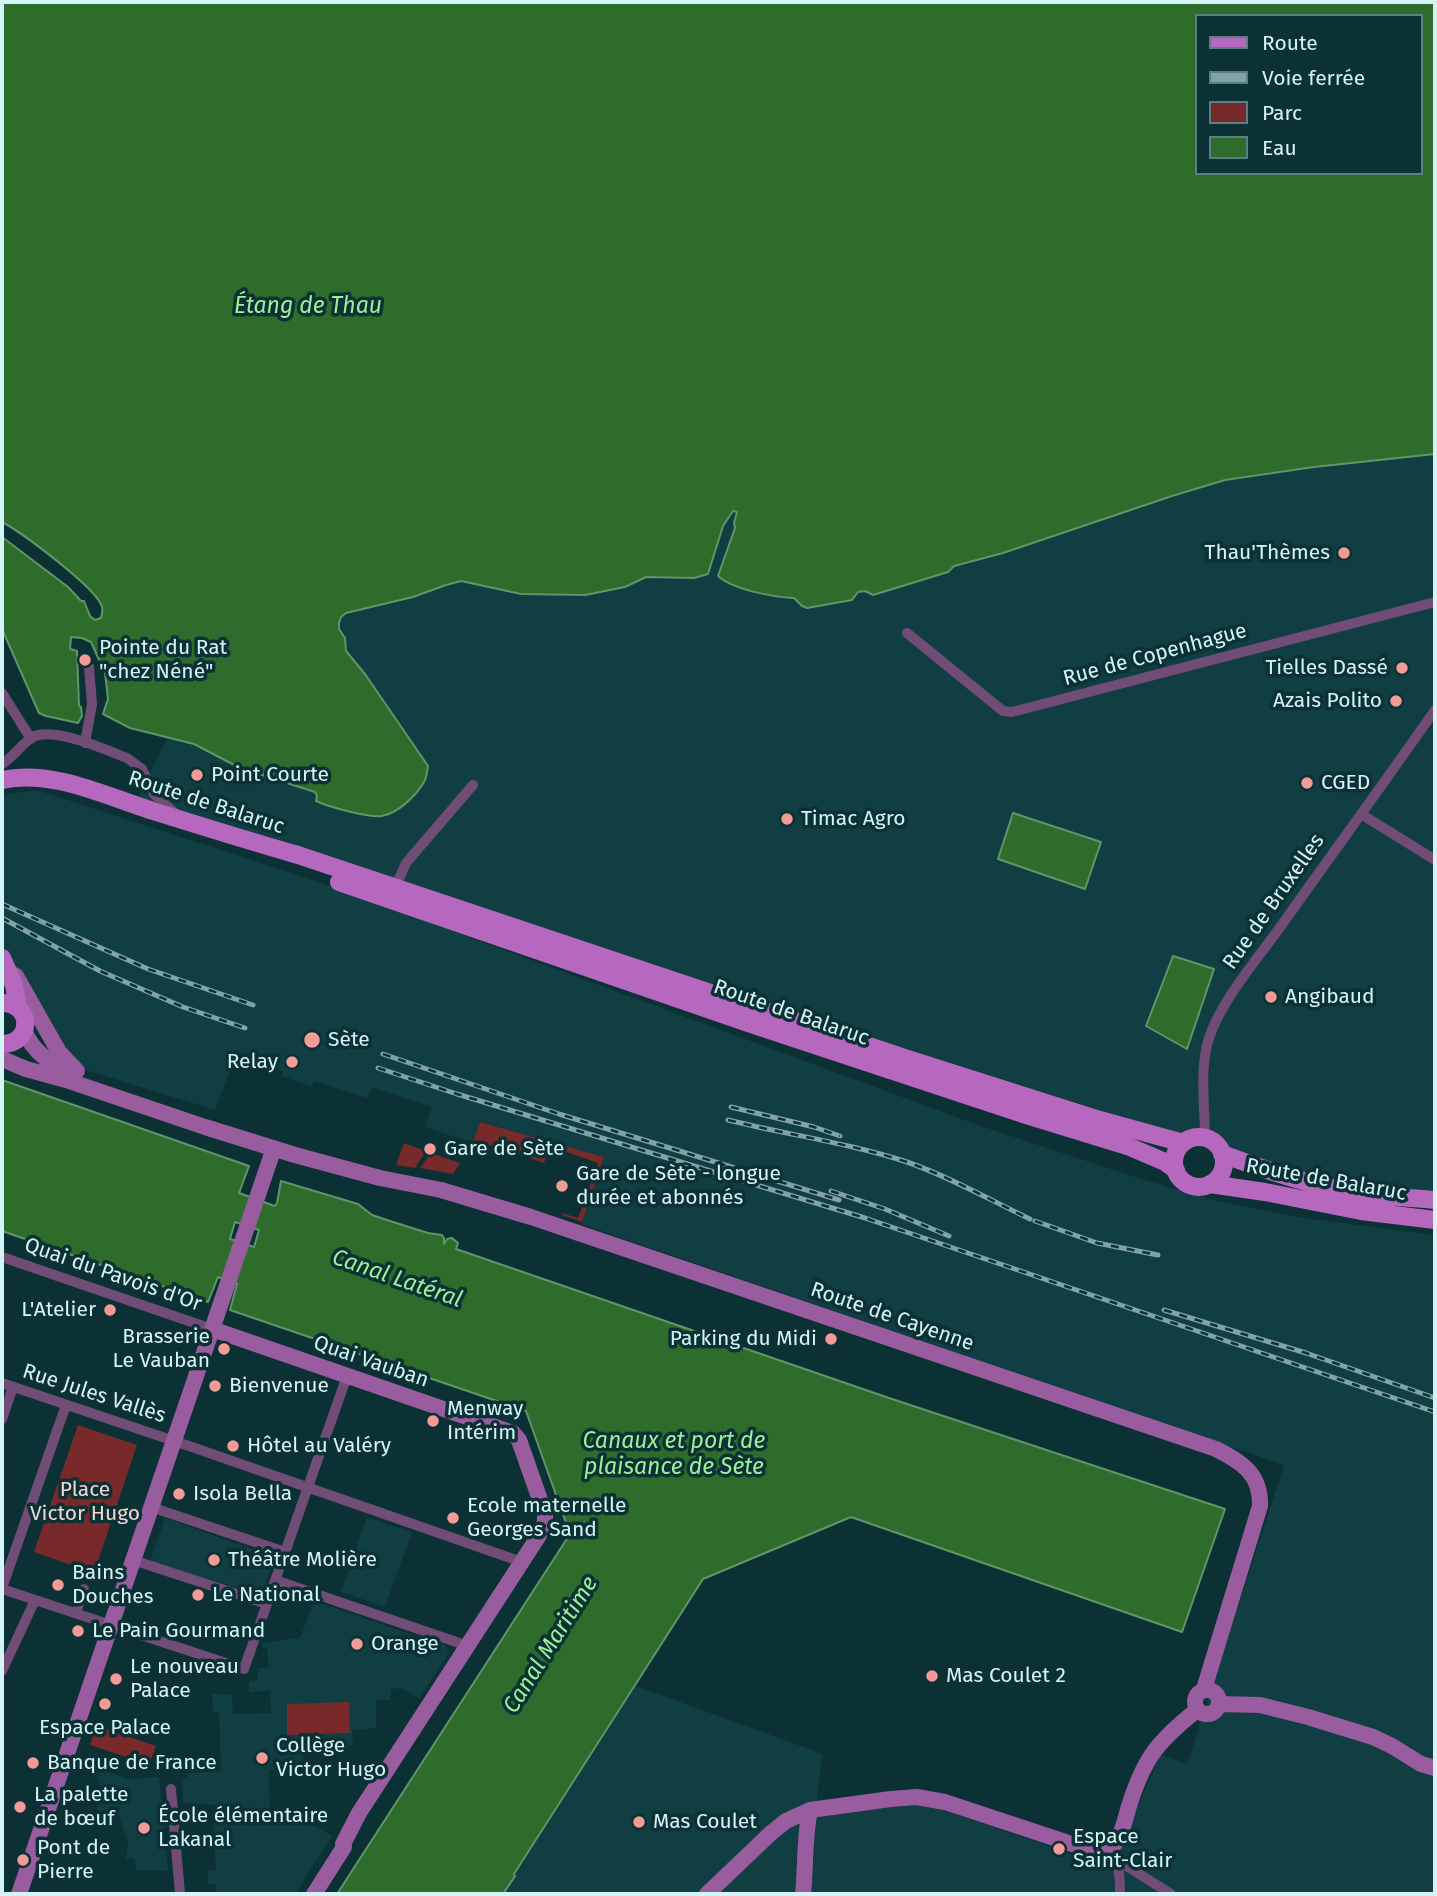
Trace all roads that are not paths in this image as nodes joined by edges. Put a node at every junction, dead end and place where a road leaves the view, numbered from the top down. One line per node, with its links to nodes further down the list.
1 (1435, 602): 2 (street, Rue de Copenhague)
2 (907, 633)
3 (89, 667): 7 (street)
4 (2, 693): 6 (street)
5 (1435, 710): 13 (street, Rue de Bruxelles)
6 (30, 739): 7 (street); 8 (street)
7 (85, 743): 12 (street)
8 (2, 764)
9 (2, 780): 12 (main road, Route de Balaruc)
10 (473, 785): 15 (street)
11 (2, 790): 12 (main road, Route de Balaruc)
12 (147, 799): 15 (main road, Route de Balaruc); 15 (main road, Route de Balaruc)
13 (1361, 814): 14 (street); 23 (street, Rue de Bruxelles)
14 (1435, 860)
15 (392, 894): 24 (main road, Route de Balaruc); 27 (main road, Route de Balaruc)
16 (5, 965): 17 (main road); 18 (main road); 21 (main road)
17 (2, 995)
18 (10, 1005): 19 (main road)
19 (24, 1030): 20 (main road); 21 (main road)
20 (5, 1049): 22 (main road)
21 (92, 1084): 22 (main road)
22 (205, 1127): 25 (main road, Route de Cayenne)
23 (1205, 1138): 24 (main road); 26 (main road)
24 (1183, 1143): 27 (main road)
25 (274, 1148): 32 (main road); 52 (main road, Route de Cayenne)
26 (1222, 1154): 28 (main road); 29 (main road, Route de Balaruc)
27 (1176, 1170): 28 (main road)
28 (1210, 1184): 30 (main road, Route de Balaruc)
29 (1435, 1200)
30 (1435, 1220)
31 (2, 1257): 32 (street, Quai du Pavois d'Or)
32 (212, 1329): 33 (main road, Quai Vauban); 37 (main road)
33 (347, 1376): 38 (street); 42 (main road, Quai Vauban)
34 (7, 1385): 35 (street, Rue Jules Vallès); 36 (street)
35 (66, 1405): 37 (street, Rue Jules Vallès); 44 (street)
36 (2, 1419)
37 (173, 1441): 38 (street, Rue Jules Vallès); 39 (main road)
38 (308, 1487): 40 (street); 42 (street, Rue Jules Vallès)
39 (151, 1507): 40 (street); 41 (main road)
40 (285, 1552): 43 (street)
41 (133, 1560): 47 (street); 49 (main road)
42 (522, 1562): 50 (main road)
43 (275, 1580): 47 (street); 50 (street)
44 (2, 1588): 46 (street)
45 (84, 1590): 48 (street)
46 (34, 1600): 48 (street); 51 (street)
47 (267, 1604): 49 (street)
48 (76, 1613): 49 (street)
49 (111, 1625): 63 (main road)
50 (468, 1646): 59 (main road)
51 (2, 1671)
52 (1204, 1689): 53 (main road); 54 (main road, Route de Cayenne)
53 (1219, 1704): 54 (main road); 55 (main road)
54 (1197, 1710): 61 (main road)
55 (1435, 1768)
56 (171, 1789): 64 (street)
57 (810, 1810): 58 (main road); 60 (main road); 61 (main road)
58 (771, 1833): 60 (main road); 67 (main road)
59 (343, 1844): 65 (main road); 66 (main road)
60 (806, 1849): 68 (main road)
61 (1109, 1850): 62 (street)
62 (1118, 1866): 69 (street); 70 (street)
63 (19, 1894)
64 (180, 1894)
65 (307, 1894)
66 (314, 1894)
67 (707, 1894)
68 (803, 1894)
69 (1120, 1894)
70 (1171, 1894)

